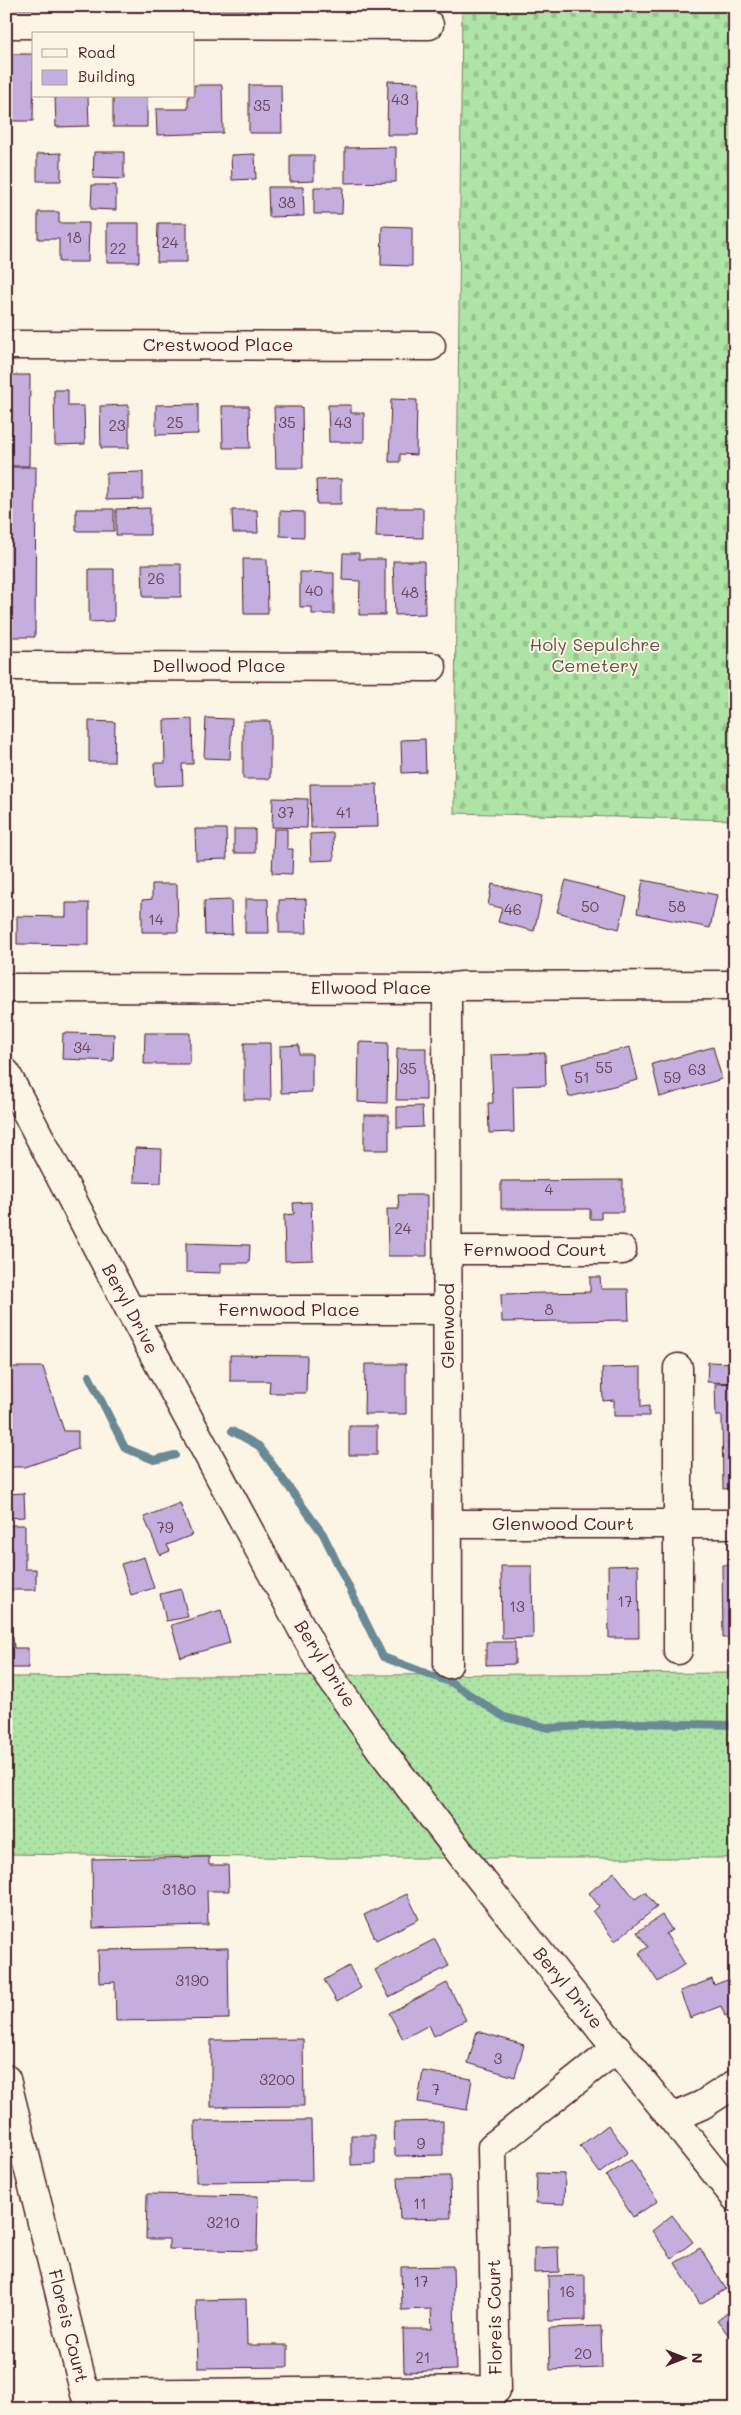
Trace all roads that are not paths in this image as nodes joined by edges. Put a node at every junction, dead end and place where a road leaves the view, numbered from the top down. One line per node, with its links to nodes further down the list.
1 (6, 24): 2 (street)
2 (429, 24)
3 (6, 345): 4 (street, Crestwood Place)
4 (431, 346)
5 (6, 666): 6 (street, Dellwood Place)
6 (432, 666)
7 (735, 985): 8 (street, Ellwood Place)
8 (447, 987): 9 (street, Ellwood Place); 11 (street, Glenwood)
9 (6, 988)
10 (6, 1073): 13 (street, Beryl Drive)
11 (448, 1250): 12 (street, Fernwood Court); 14 (street, Glenwood)
12 (622, 1250)
13 (130, 1310): 14 (street, Fernwood Place); 21 (street, Beryl Drive)
14 (448, 1310): 16 (street, Glenwood)
15 (678, 1368): 17 (street)
16 (448, 1524): 17 (street, Glenwood Court); 20 (street, Glenwood)
17 (678, 1524): 18 (street, Glenwood Court); 19 (street)
18 (735, 1524)
19 (678, 1650)
20 (448, 1664)
21 (617, 2048): 22 (street, Floreis Court); 24 (street, Beryl Drive)
22 (6, 2079)
23 (735, 2084): 24 (street)
24 (672, 2118): 25 (street, Beryl Drive)
25 (735, 2196)

